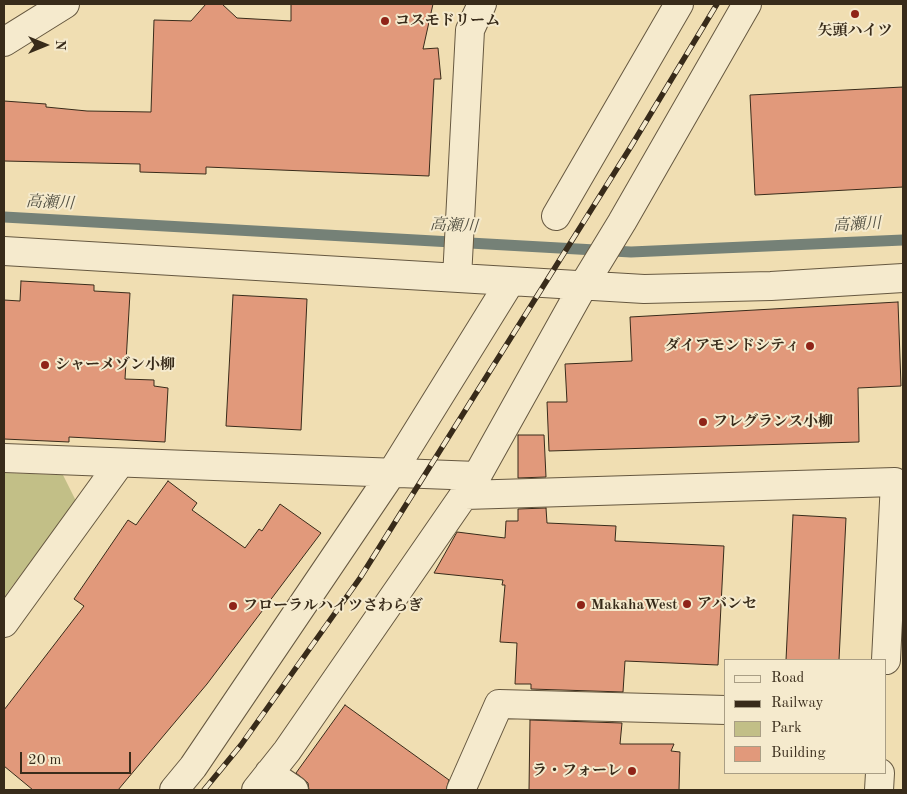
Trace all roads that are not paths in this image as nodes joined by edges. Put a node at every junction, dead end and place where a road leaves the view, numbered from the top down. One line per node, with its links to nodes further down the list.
1 (65, 4): 5 (street)
2 (482, 4): 8 (street)
3 (678, 4): 6 (street)
4 (747, 4): 10 (street)
5 (4, 42)
6 (556, 216)
7 (4, 251): 8 (street)
8 (457, 272): 11 (street)
9 (903, 278): 10 (street)
10 (587, 279): 11 (street); 15 (street)
11 (510, 282): 14 (street)
12 (4, 458): 13 (street)
13 (120, 463): 14 (street); 16 (street)
14 (390, 474): 15 (street); 21 (street)
15 (471, 485): 17 (street); 20 (street)
16 (4, 623)
17 (886, 659)
18 (724, 710): 23 (street)
19 (880, 774): 24 (street)
20 (263, 782): 22 (street)
21 (174, 790)
22 (294, 790)
23 (461, 790)
24 (879, 790)

